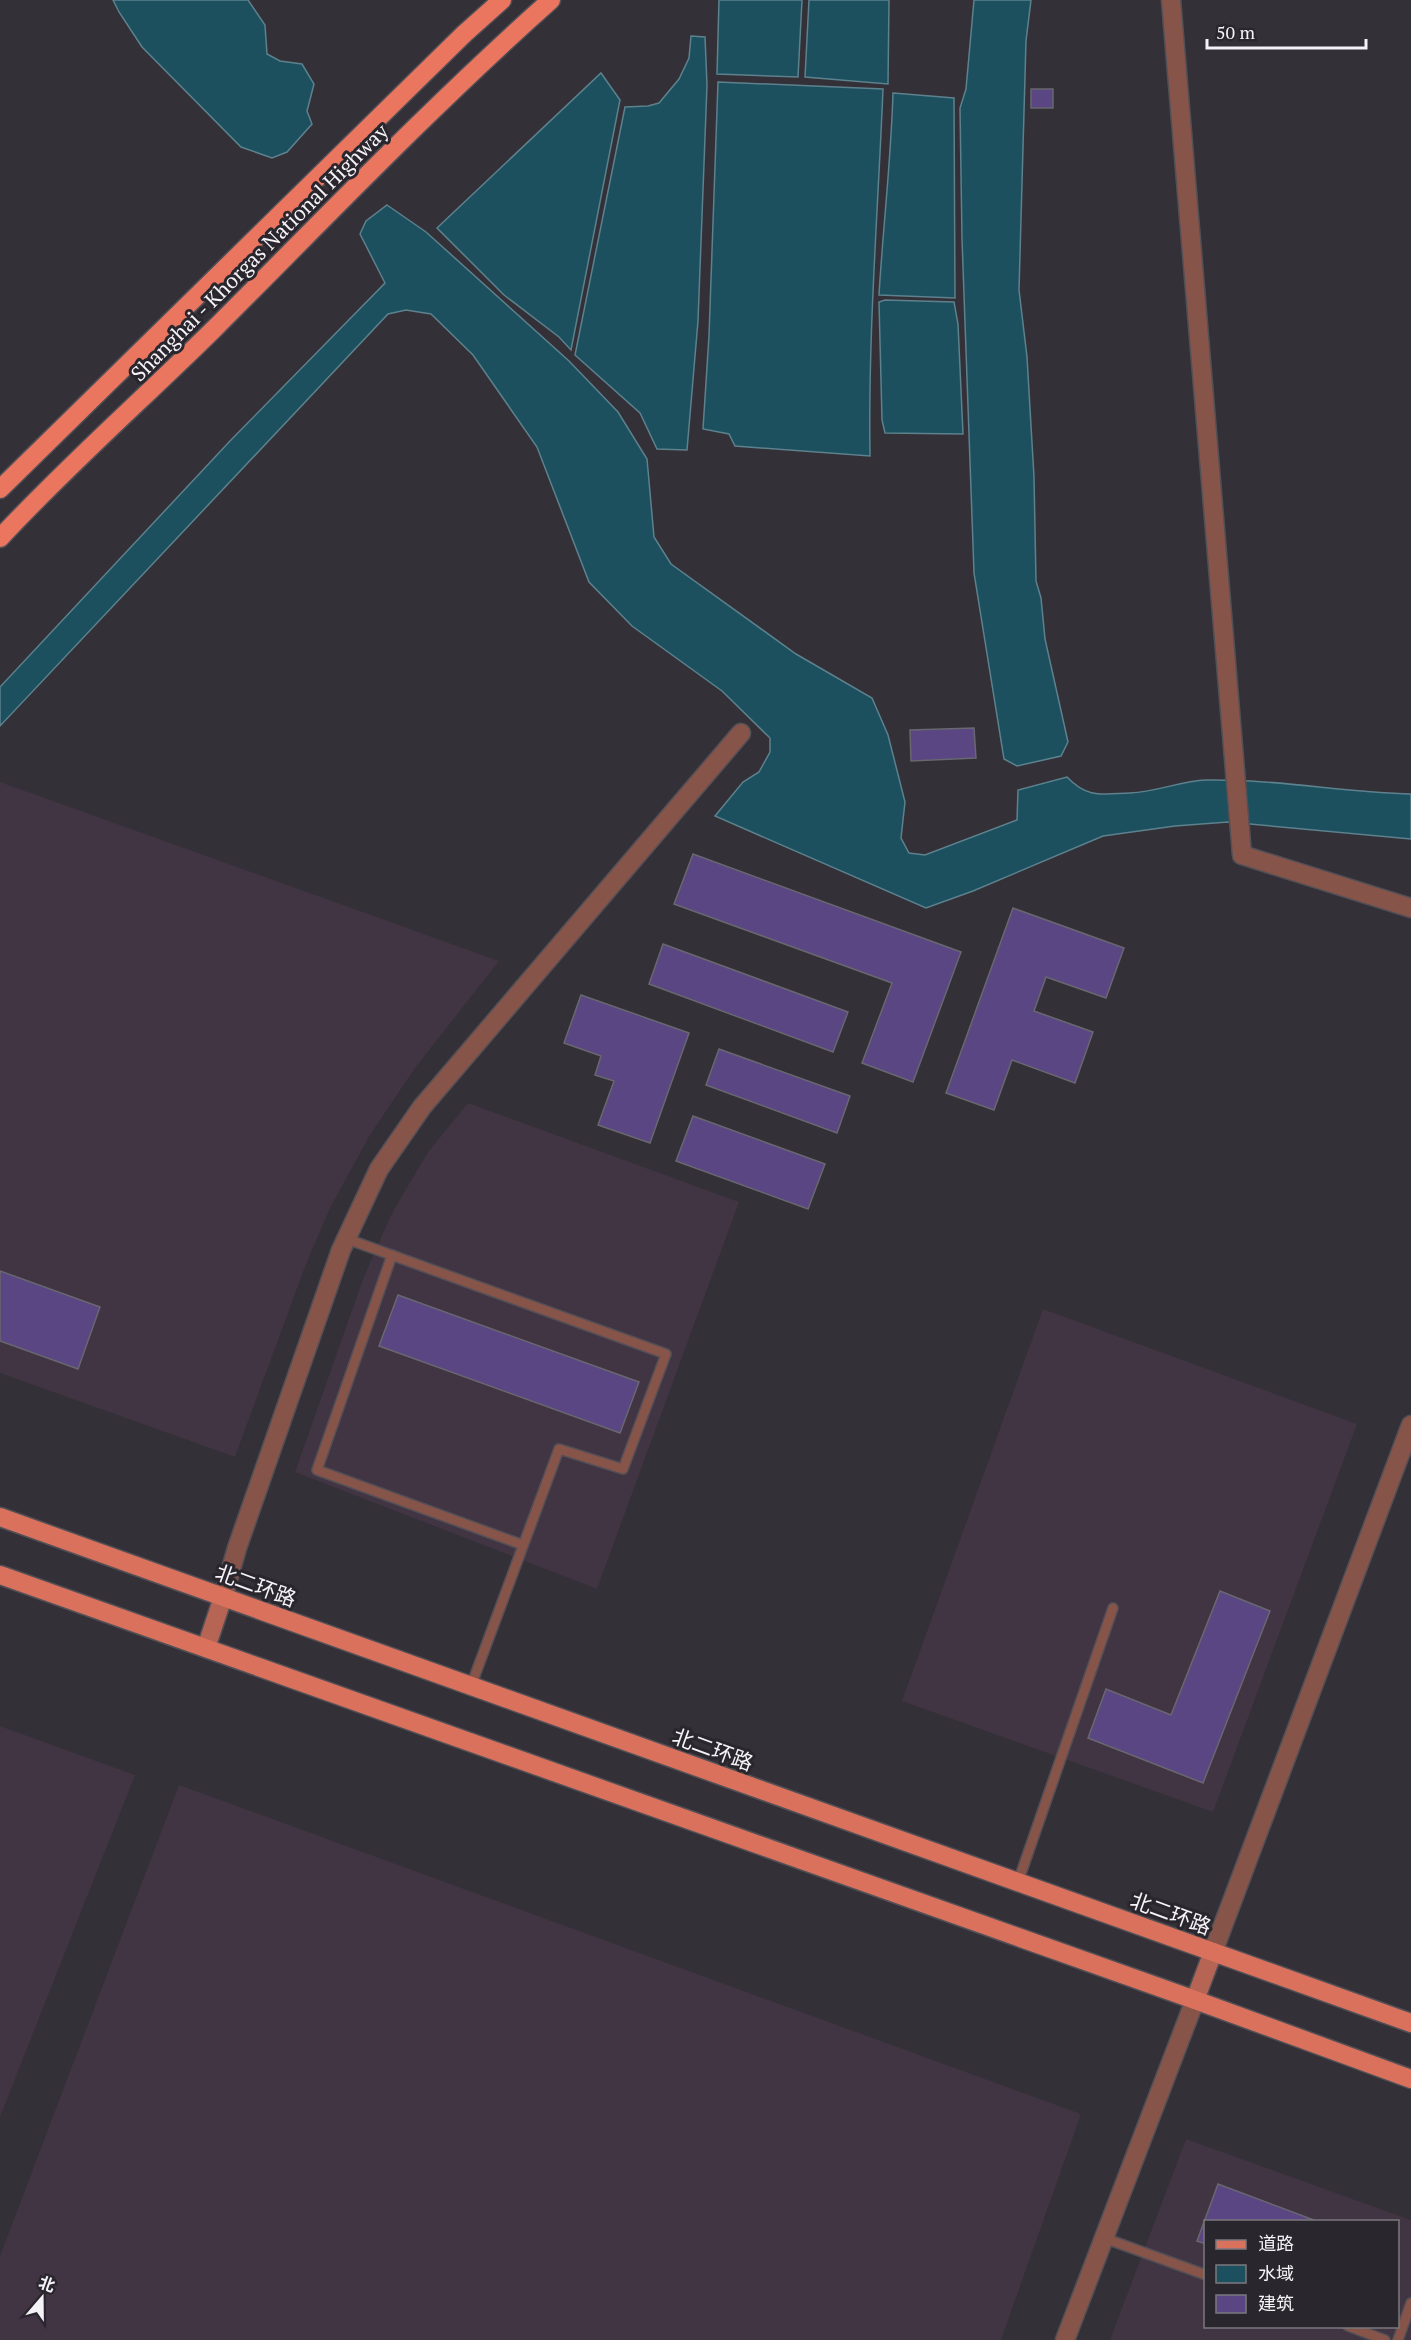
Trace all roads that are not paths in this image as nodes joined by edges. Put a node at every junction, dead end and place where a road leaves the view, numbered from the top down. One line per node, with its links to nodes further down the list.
1 (502, 0): 4 (highway, Shanghai - Khorgas National Highway)
2 (551, 0): 5 (highway, Shanghai - Khorgas National Highway)
3 (1171, 0): 7 (street)
4 (0, 489)
5 (0, 538)
6 (741, 733): 8 (street)
7 (1411, 908)
8 (346, 1239): 9 (lane); 14 (street)
9 (392, 1255): 12 (lane); 12 (lane)
10 (1411, 1425): 19 (street)
11 (0, 1517): 14 (main road, 北二环路)
12 (523, 1545): 17 (lane)
13 (0, 1575): 16 (main road)
14 (223, 1597): 16 (main road); 17 (main road, 北二环路)
15 (1113, 1608): 18 (lane)
16 (206, 1648): 20 (main road)
17 (471, 1686): 18 (main road, 北二环路)
18 (1018, 1882): 19 (main road, 北二环路)
19 (1213, 1952): 20 (main road); 21 (main road, 北二环路)
20 (1195, 2000): 22 (main road); 23 (street)
21 (1411, 2024)
22 (1411, 2079)
23 (1104, 2238): 24 (lane); 27 (street)
24 (1204, 2274)
25 (1411, 2303): 29 (lane)
26 (1352, 2328): 28 (lane)
27 (1065, 2340)
28 (1385, 2340)
29 (1398, 2340)

